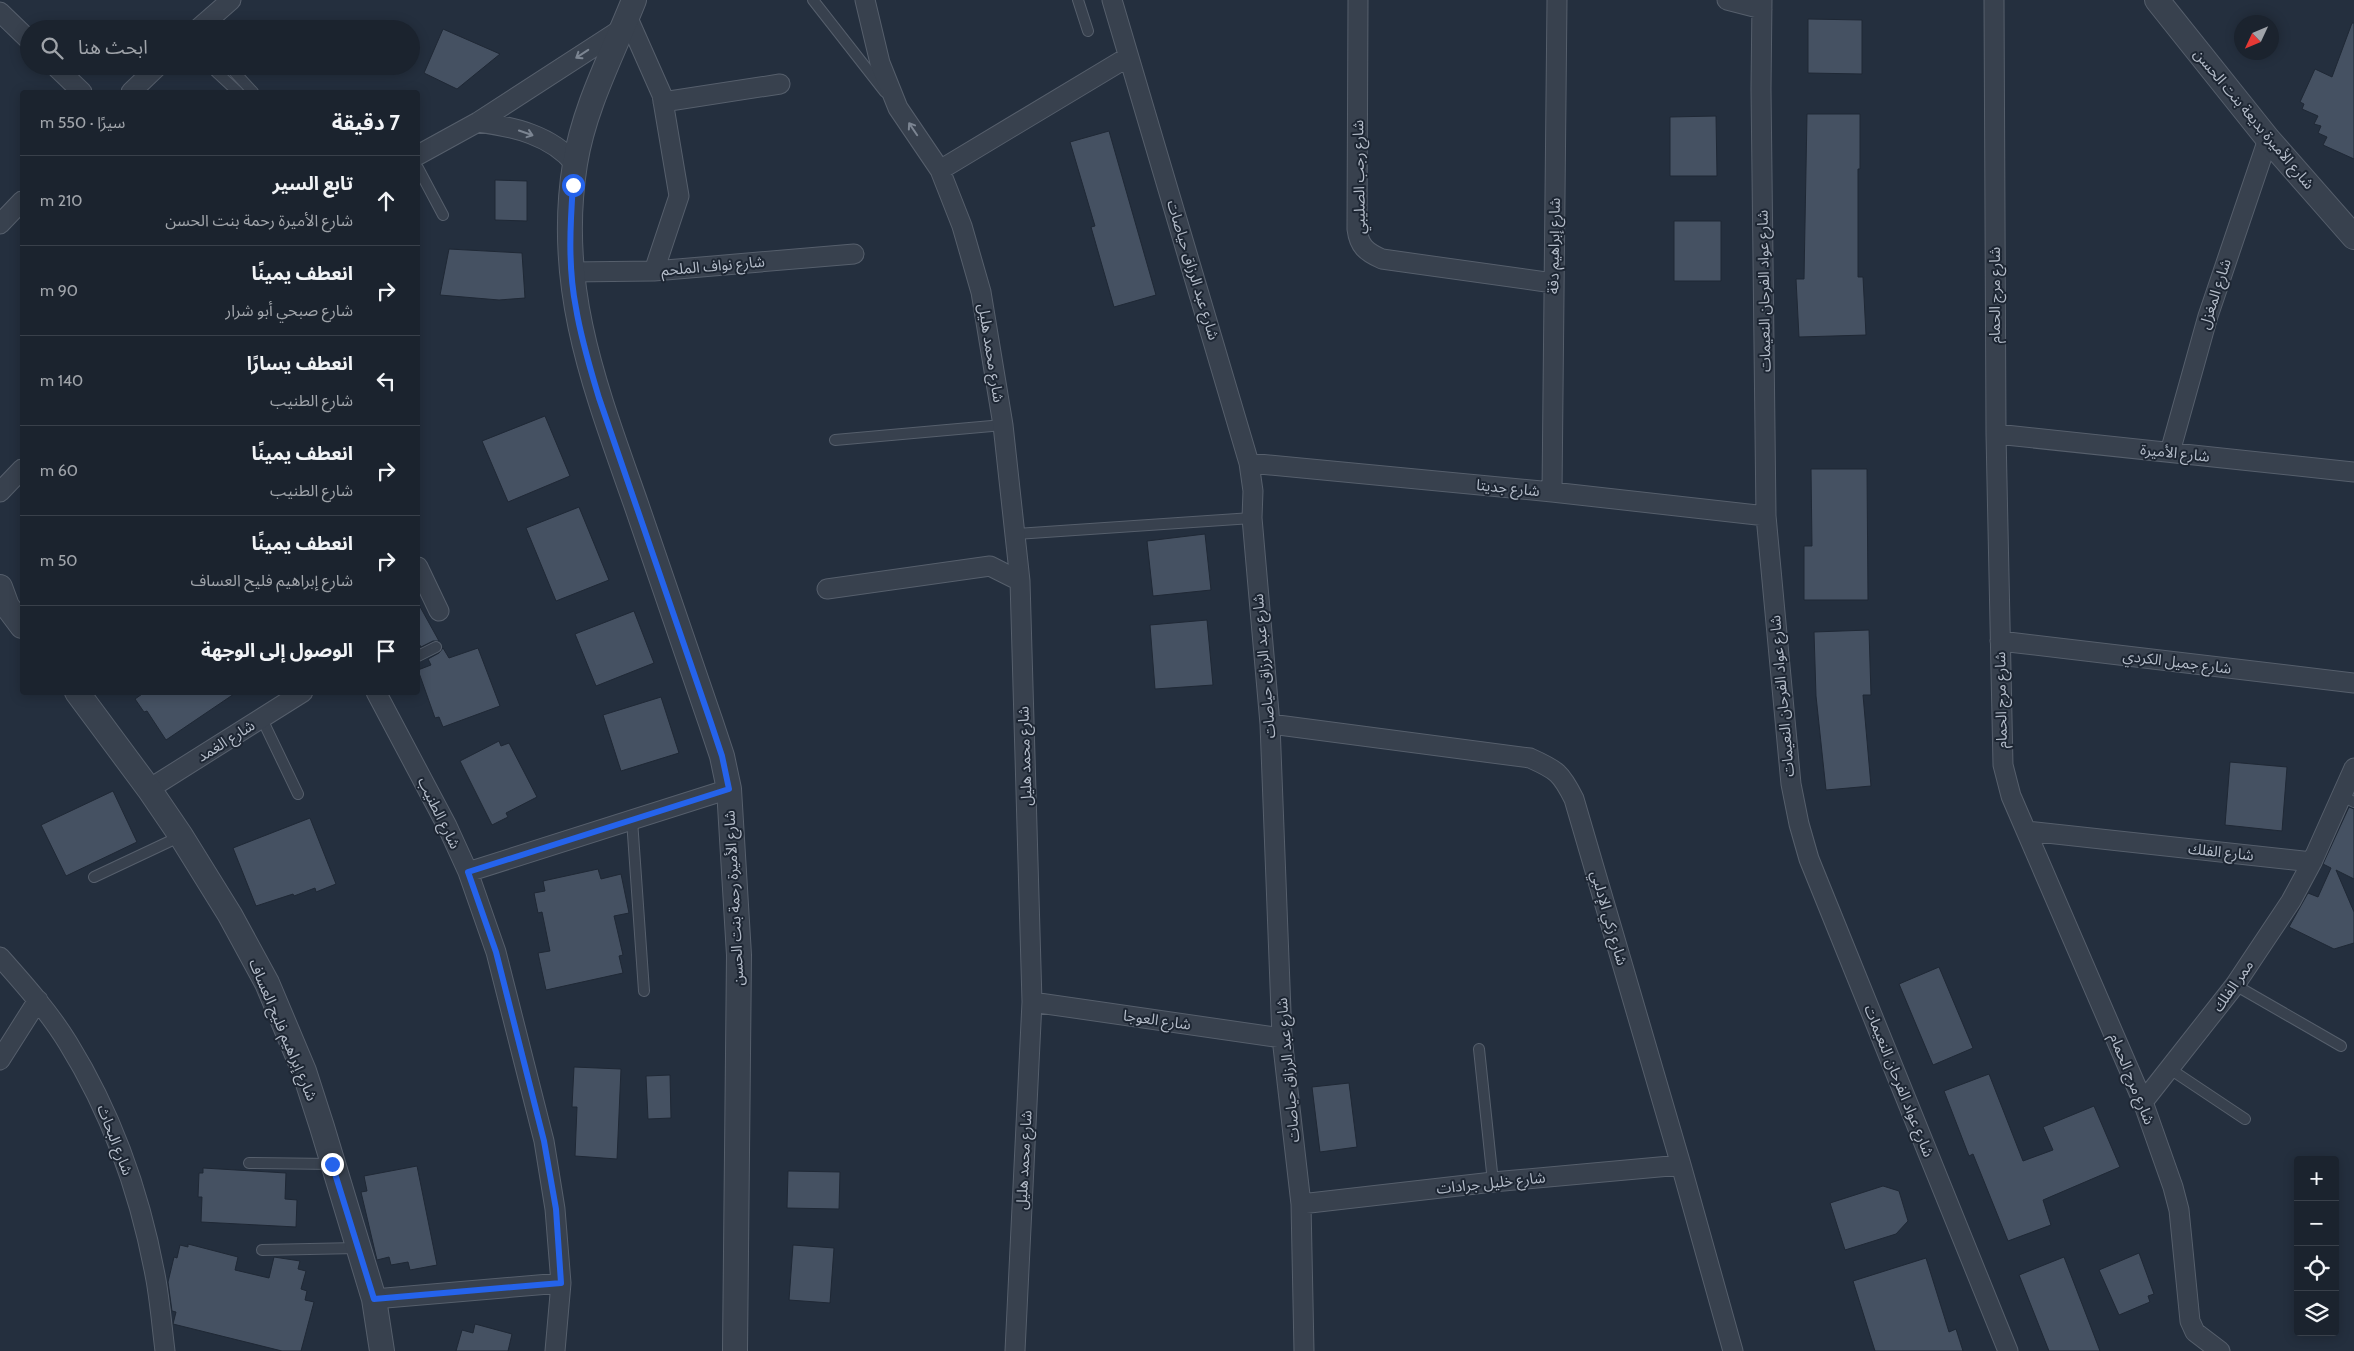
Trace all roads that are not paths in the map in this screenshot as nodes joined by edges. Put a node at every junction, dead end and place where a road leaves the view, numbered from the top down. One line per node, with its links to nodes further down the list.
1 (231, 0): 14 (street)
2 (813, 0): 28 (lane)
3 (865, 0): 28 (street, شارع محمد هليل)
4 (1078, 0): 15 (lane)
5 (1112, 0): 17 (street, شارع عبد الرزاق حياصات)
6 (1358, 0): 42 (street, شارع رجب الصليبي)
7 (1557, 0): 42 (street, شارع إبراهيم دقة)
8 (1728, 0): 11 (street)
9 (1994, 0): 44 (street, شارع مرج الحمام)
10 (2157, 0): 30 (street, شارع الأميرة بديعة بنت الحسن)
11 (1762, 5): 52 (street, شارع عواد الفرحان النعيمات)
12 (0, 12): 16 (street)
13 (628, 15): 27 (street); 29 (street, one-way to 29); 32 (street, شارع الأميرة رحمة بنت الحسن)
14 (208, 20)
15 (1088, 30)
16 (20, 31)
17 (1128, 57): 33 (street); 47 (street, شارع عبد الرزاق حياصات)
18 (64, 75): 23 (street)
19 (149, 75): 24 (street)
20 (220, 75): 25 (lane)
21 (237, 75): 26 (lane)
22 (780, 84): 27 (street)
23 (80, 90)
24 (133, 90)
25 (236, 90)
26 (251, 90)
27 (663, 102): 40 (street)
28 (898, 108): 33 (street, شارع محمد هليل, one-way to 28)
29 (478, 122): 31 (street); 32 (street, one-way to 32)
30 (2268, 139): 38 (street, شارع الأميرة بديعة بنت الحسن); 46 (street, شارع المغزل)
31 (420, 154)
32 (575, 164): 41 (street, شارع الأميرة رحمة بنت الحسن)
33 (940, 170): 43 (street, شارع محمد هليل)
34 (420, 172): 36 (lane)
35 (20, 203): 37 (street)
36 (443, 216)
37 (0, 224)
38 (2354, 237)
39 (854, 254): 40 (street, شارع نواف الملحم)
40 (654, 271): 41 (street, شارع نواف الملحم)
41 (571, 272): 72 (street, شارع الأميرة رحمة بنت الحسن)
42 (1553, 283): 51 (street, شارع إبراهيم دقة)
43 (1003, 424): 45 (lane); 54 (street, شارع محمد هليل)
44 (1996, 434): 46 (street, شارع الأميرة); 61 (street, شارع مرج الحمام)
45 (834, 440)
46 (2170, 452): 49 (street, شارع الأميرة)
47 (1250, 463): 51 (street, شارع جديتا); 53 (street, شارع عبد الرزاق حياصات)
48 (20, 471): 50 (street)
49 (2354, 472)
50 (0, 492)
51 (1552, 492): 52 (street, شارع جديتا)
52 (1766, 516): 109 (street, شارع عواد الفرحان النعيمات)
53 (1252, 518): 54 (lane); 69 (street, شارع عبد الرزاق حياصات)
54 (1016, 534): 56 (street, شارع محمد هليل)
55 (420, 571): 59 (street)
56 (1020, 581): 57 (street); 85 (street, شارع محمد هليل)
57 (827, 589)
58 (2, 599): 60 (street)
59 (439, 611)
60 (20, 623)
61 (2000, 642): 64 (street, شارع جميل الكردي); 76 (street, شارع مرج الحمام)
62 (436, 647): 63 (lane)
63 (420, 655)
64 (2354, 684)
65 (79, 695): 71 (street, شارع إبراهيم فليح العساف)
66 (298, 695): 68 (street, شارع الغمد)
67 (378, 695): 79 (street, شارع الطنيب)
68 (262, 719): 71 (street, شارع الغمد); 73 (lane)
69 (1270, 724): 86 (street, شارع عبد الرزاق حياصات); 95 (street, شارع زكي الإدلبي)
70 (2354, 768): 74 (street)
71 (149, 789): 77 (street, شارع إبراهيم فليح العساف)
72 (729, 789): 75 (street); 105 (street, شارع الأميرة رحمة بنت الحسن)
73 (298, 794)
74 (2348, 798): 78 (street)
75 (632, 820): 79 (street); 83 (lane)
76 (2027, 831): 78 (street, شارع الفلك); 91 (street, شارع مرج الحمام)
77 (181, 836): 80 (lane); 94 (street, شارع إبراهيم فليح العساف)
78 (2312, 862): 82 (street, ممر الفلك)
79 (468, 872): 100 (street, شارع الطنيب)
80 (94, 877)
81 (0, 957): 84 (street, شارع البحاث)
82 (2235, 985): 87 (lane); 90 (street, ممر الفلك)
83 (644, 991)
84 (38, 1000): 89 (street); 102 (street, شارع البحاث)
85 (1032, 1002): 86 (street, شارع العوجا); 106 (street, شارع محمد هليل)
86 (1282, 1038): 97 (street, شارع عبد الرزاق حياصات)
87 (2341, 1046)
88 (1479, 1049): 96 (lane)
89 (0, 1060)
90 (2170, 1069): 91 (street, ممر الفلك); 92 (lane)
91 (2143, 1102): 110 (street, شارع مرج الحمام)
92 (2245, 1119)
93 (249, 1163): 94 (lane)
94 (332, 1164): 98 (street, شارع إبراهيم فليح العساف)
95 (1681, 1165): 96 (street, شارع خليل جرادات); 108 (street, شارع زكي الإدلبي)
96 (1493, 1182): 97 (street, شارع خليل جرادات)
97 (1301, 1204): 107 (street, شارع عبد الرزاق حياصات)
98 (357, 1248): 99 (lane); 101 (street, شارع إبراهيم فليح العساف)
99 (262, 1250)
100 (561, 1283): 101 (street); 104 (street, شارع الطنيب)
101 (374, 1299): 103 (street, شارع إبراهيم فليح العساف)
102 (165, 1351)
103 (382, 1351)
104 (555, 1351)
105 (735, 1351)
106 (1015, 1351)
107 (1304, 1351)
108 (1732, 1351)
109 (2008, 1351)
110 (2220, 1351)

